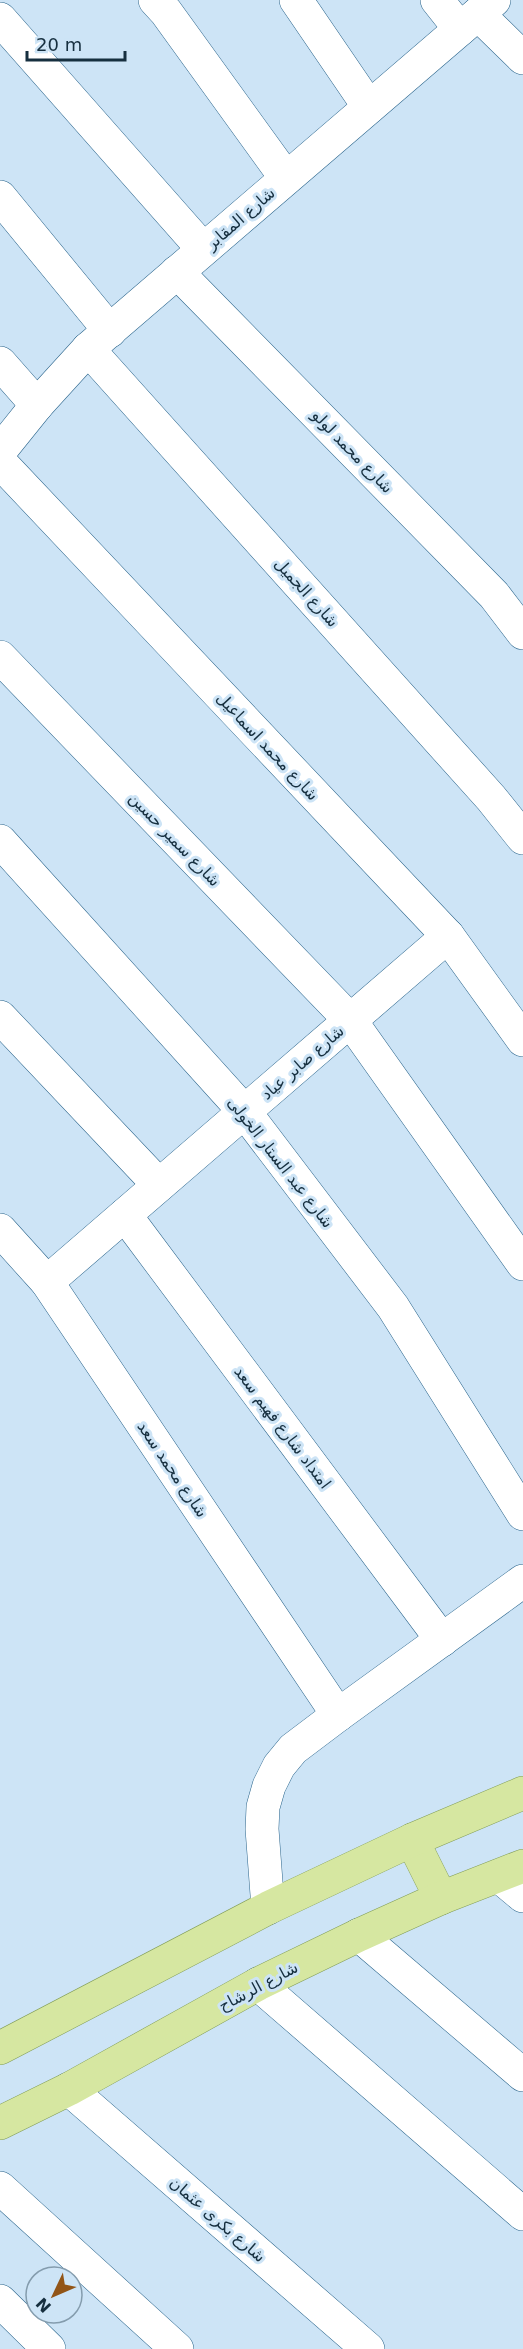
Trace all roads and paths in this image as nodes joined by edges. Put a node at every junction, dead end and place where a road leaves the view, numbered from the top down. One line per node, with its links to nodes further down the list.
1 (155, 0): 8 (street)
2 (296, 0): 7 (street)
3 (438, 0): 4 (street)
4 (478, 14): 6 (street); 7 (street, شارع المقابر)
5 (0, 19): 10 (street)
6 (523, 58)
7 (369, 107): 8 (street, شارع المقابر)
8 (286, 178): 10 (street, شارع المقابر)
9 (0, 197): 12 (street, شارع الجميل)
10 (203, 249): 11 (street, شارع المقابر)
11 (177, 272): 12 (street, شارع المقابر); 17 (street, شارع محمد لولو)
12 (99, 340): 14 (street, شارع المقابر); 19 (street, شارع الجميل)
13 (0, 363): 14 (street)
14 (37, 405): 15 (street, شارع المقابر)
15 (0, 451)
16 (0, 462): 21 (street, شارع محمد اسماعيل)
17 (523, 633)
18 (0, 657): 23 (street, شارع سمير حسين)
19 (523, 838)
20 (0, 841): 25 (street, شارع عبد الستار الخولى)
21 (448, 936): 23 (street, شارع صابر عياد); 24 (street, شارع محمد اسماعيل)
22 (0, 1017): 26 (street)
23 (350, 1020): 25 (street, شارع صابر عياد); 29 (street, شارع سمير حسين)
24 (523, 1040)
25 (244, 1112): 26 (street, شارع صابر عياد); 31 (street, شارع عبد الستار الخولى)
26 (159, 1185): 27 (street, شارع صابر عياد)
27 (124, 1215): 30 (street, شارع صابر عياد); 33 (street, امتداد شارع فهيم سعد)
28 (0, 1230): 30 (street, شارع محمد سعد)
29 (523, 1264)
30 (47, 1282): 34 (street, شارع محمد سعد)
31 (523, 1514)
32 (523, 1581): 33 (street)
33 (442, 1640): 34 (street)
34 (338, 1715): 39 (street)
35 (523, 1793): 36 (main road)
36 (412, 1840): 38 (main road); 39 (main road)
37 (515, 1879): 38 (main road, شارع الرشاح)
38 (441, 1898): 40 (main road, شارع الرشاح)
39 (268, 1908): 42 (main road)
40 (359, 1935): 41 (main road, شارع الرشاح); 43 (street)
41 (258, 1984): 44 (main road, شارع الرشاح); 47 (street)
42 (0, 2048)
43 (523, 2075)
44 (69, 2089): 45 (main road, شارع الرشاح); 51 (street, شارع بكرى عثمان)
45 (0, 2123)
46 (0, 2188): 50 (street)
47 (523, 2214)
48 (0, 2301): 49 (street)
49 (48, 2349)
50 (177, 2349)
51 (368, 2349)

